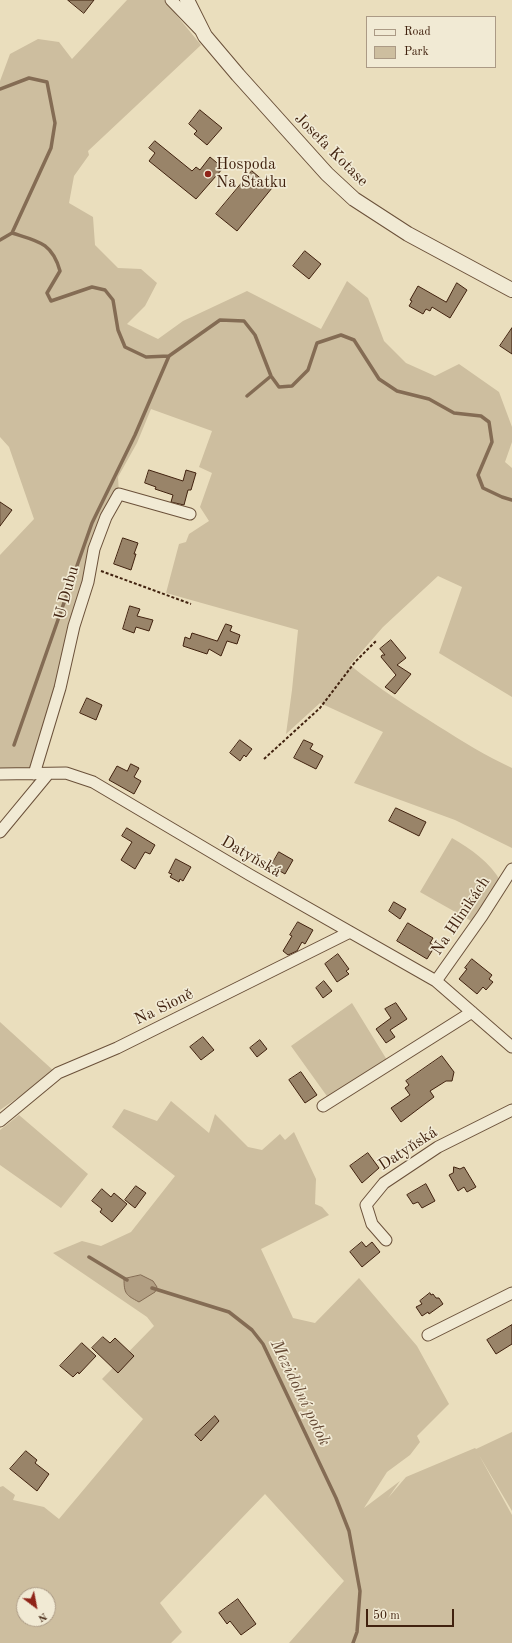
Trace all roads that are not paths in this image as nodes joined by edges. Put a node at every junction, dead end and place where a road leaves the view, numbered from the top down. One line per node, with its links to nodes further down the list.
1 (171, 0): 3 (street)
2 (187, 0): 3 (street, Josefa Kotase)
3 (205, 36): 4 (street, Josefa Kotase)
4 (512, 290)
5 (190, 514): 7 (street, U Dubu)
6 (0, 774): 7 (street, Datyňská)
7 (34, 774): 8 (street, Datyňská)
8 (48, 774): 9 (street); 11 (street, Datyňská)
9 (0, 832)
10 (512, 870): 12 (street, Na Hlinikách)
11 (350, 932): 12 (street, Datyňská); 17 (street, Na Sioně)
12 (436, 981): 13 (street, Datyňská)
13 (472, 1012): 14 (street, Datyňská); 15 (street)
14 (512, 1047)
15 (323, 1106)
16 (512, 1110): 18 (street, Datyňská)
17 (0, 1122)
18 (386, 1240)
19 (512, 1293): 20 (street)
20 (428, 1335)

